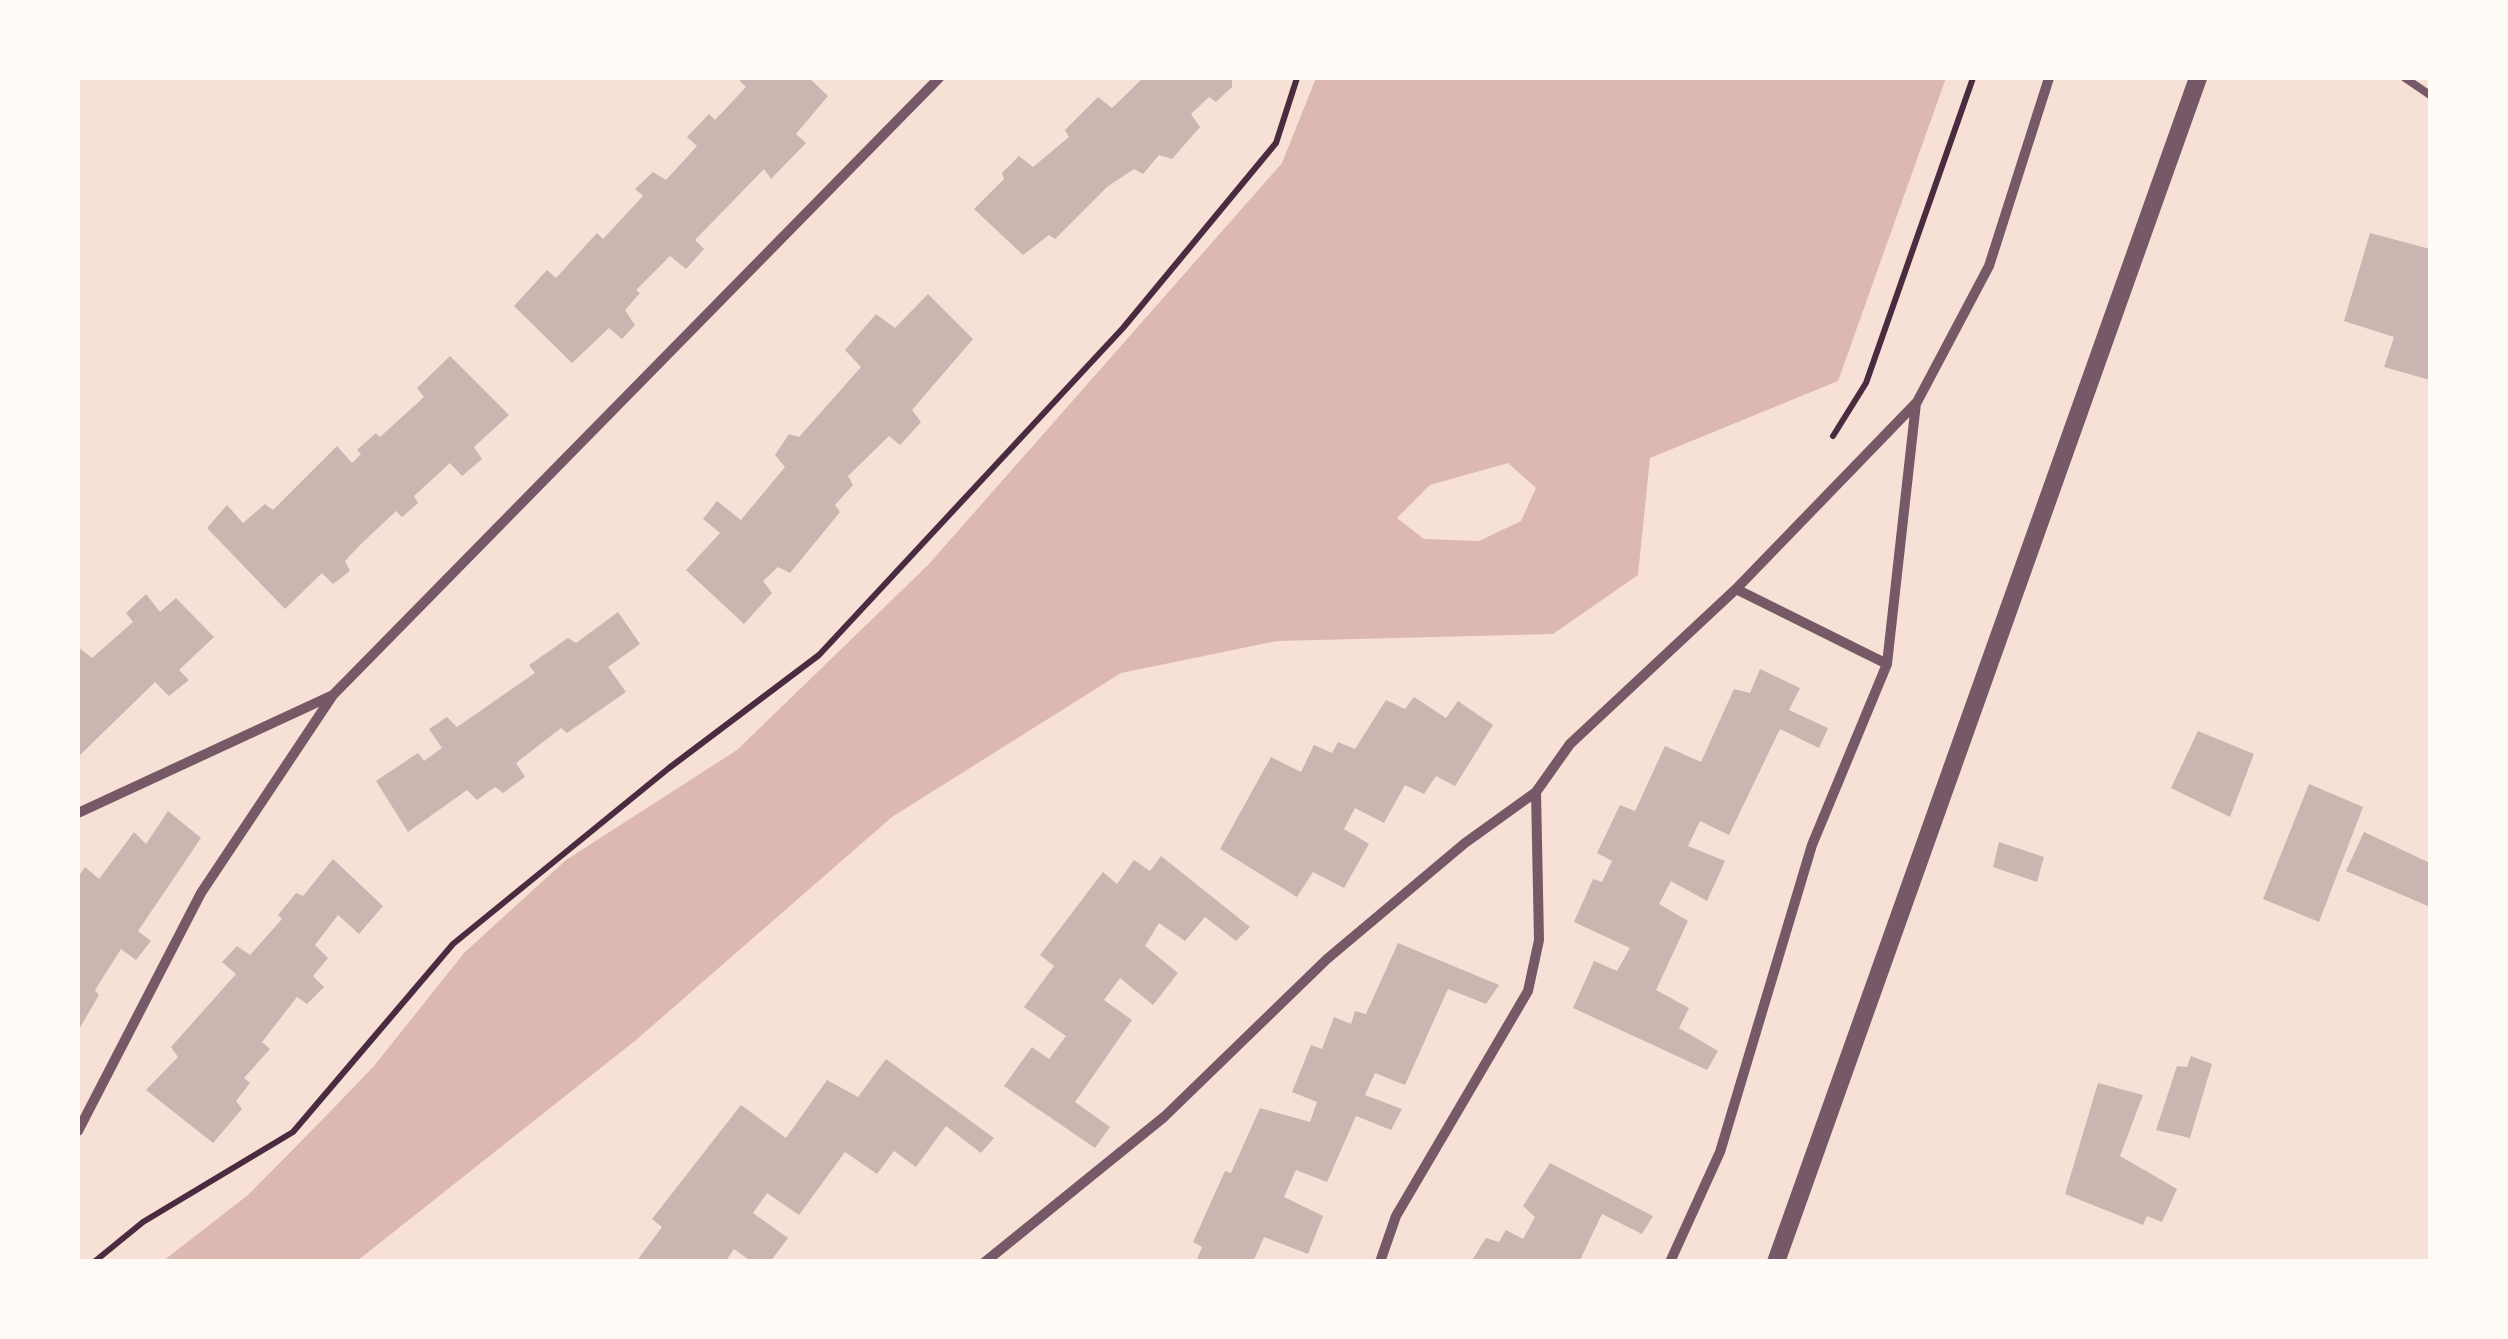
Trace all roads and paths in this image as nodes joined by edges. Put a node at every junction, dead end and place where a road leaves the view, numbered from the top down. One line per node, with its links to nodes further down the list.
1 (939, 78): 12 (street)
2 (1297, 78): 16 (path)
3 (1973, 78): 9 (path)
4 (2049, 78): 8 (street)
5 (2198, 78): 20 (street)
6 (2405, 78): 7 (lane)
7 (2430, 94)
8 (1916, 402): 10 (street); 11 (street)
9 (1826, 446)
10 (1736, 589): 11 (street); 13 (street)
11 (1887, 664): 19 (street)
12 (333, 694): 14 (street); 15 (street)
13 (1536, 792): 17 (street); 18 (street)
14 (78, 813)
15 (78, 1130)
16 (94, 1262)
17 (985, 1262)
18 (1380, 1262)
19 (1670, 1262)
20 (1776, 1262)

